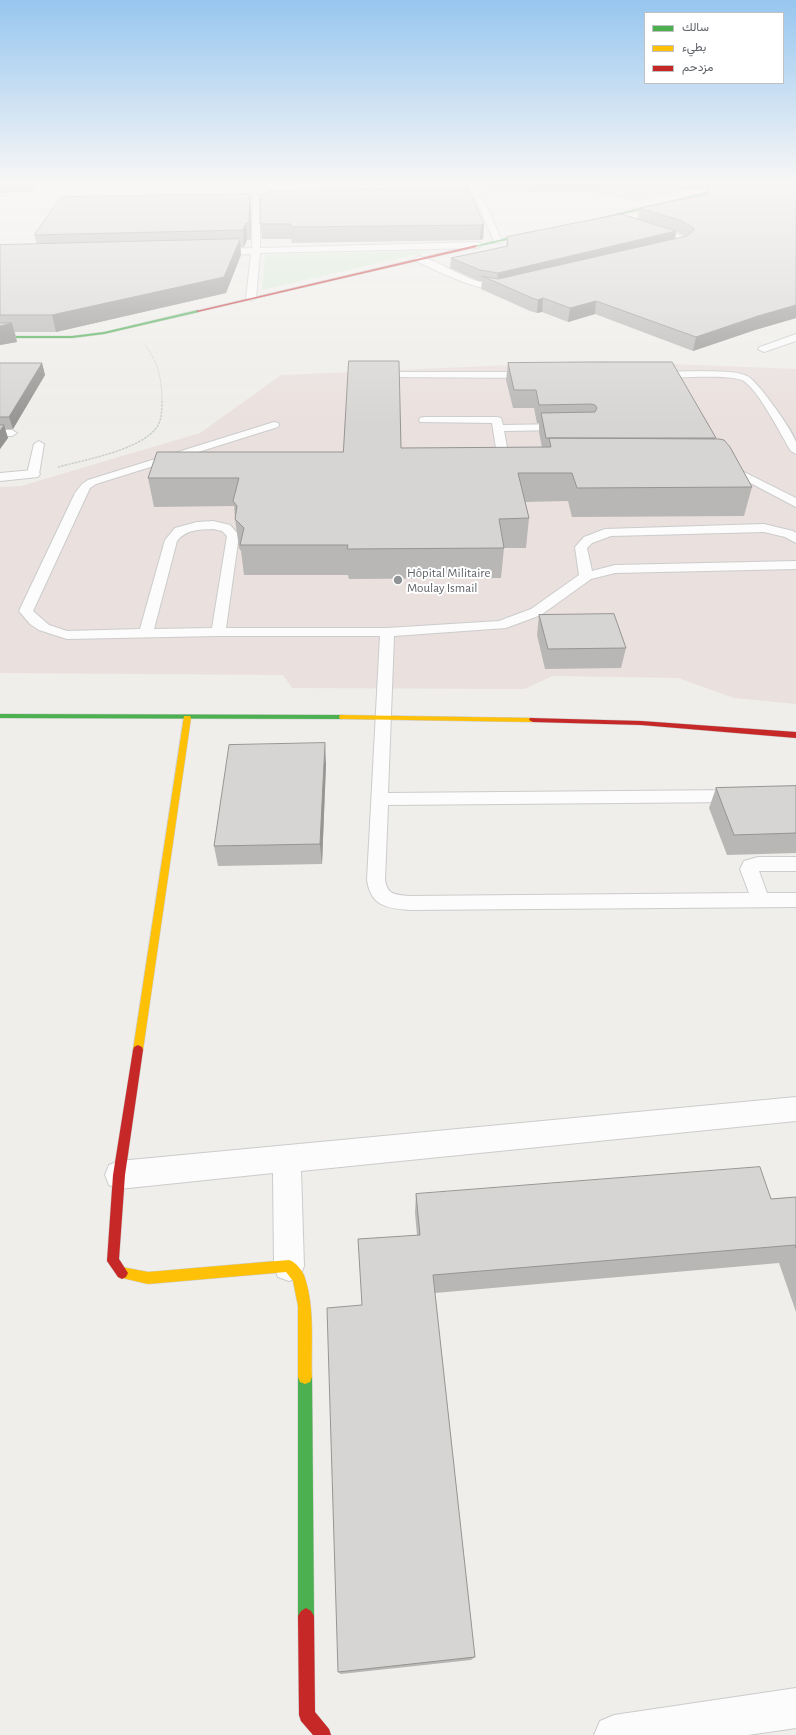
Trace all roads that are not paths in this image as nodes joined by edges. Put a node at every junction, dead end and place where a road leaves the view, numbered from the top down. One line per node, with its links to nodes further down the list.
1 (255, 261): 5 (street)
2 (411, 261): 5 (street)
3 (424, 261): 4 (street)
4 (519, 284)
5 (251, 298): 6 (street)
6 (0, 337)
7 (796, 337): 8 (street)
8 (764, 349)
9 (392, 375): 10 (lane)
10 (540, 375)
11 (643, 375): 19 (lane)
12 (424, 420): 15 (lane)
13 (274, 425): 23 (lane)
14 (573, 427): 15 (lane)
15 (498, 428): 20 (lane)
16 (0, 433): 17 (lane)
17 (12, 433)
18 (38, 444): 24 (lane)
19 (796, 451)
20 (528, 461)
21 (718, 463): 26 (lane)
22 (188, 464): 23 (lane)
23 (149, 465): 32 (lane)
24 (33, 474): 25 (street)
25 (0, 477)
26 (796, 503)
27 (796, 538): 29 (lane)
28 (796, 565): 29 (lane)
29 (586, 576): 31 (lane)
30 (218, 632): 31 (lane); 32 (lane); 32 (lane)
31 (387, 632): 34 (lane)
32 (146, 634)
33 (0, 716): 35 (street)
34 (383, 717): 35 (street); 36 (street); 38 (lane)
35 (187, 718): 44 (street)
36 (796, 735)
37 (749, 796): 38 (lane)
38 (380, 799): 41 (lane)
39 (796, 864): 41 (lane)
40 (796, 900): 41 (lane)
41 (761, 901)
42 (796, 1109): 43 (street)
43 (287, 1159): 44 (street); 45 (street)
44 (119, 1175): 45 (street)
45 (289, 1266): 47 (street)
46 (796, 1708): 48 (street)
47 (323, 1735)
48 (614, 1735)

